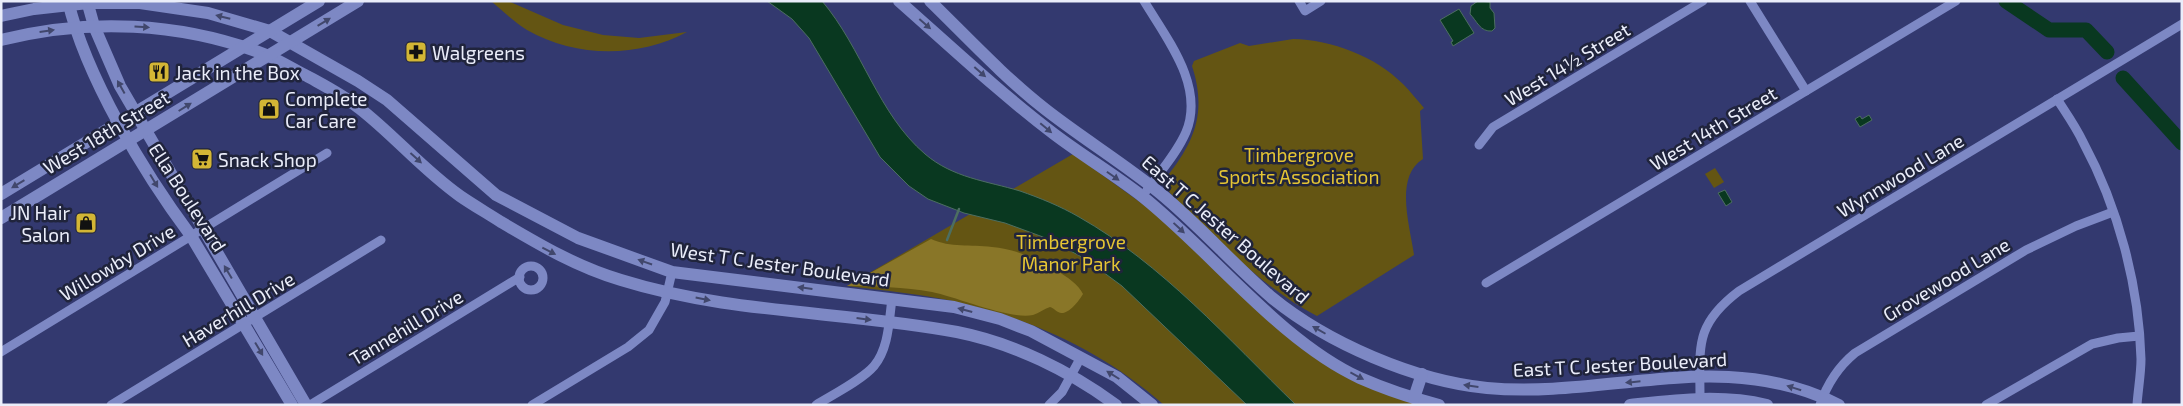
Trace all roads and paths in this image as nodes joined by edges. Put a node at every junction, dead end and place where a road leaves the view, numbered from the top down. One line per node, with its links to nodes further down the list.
1 (319, 1): 19 (main road, West 18th Street)
2 (358, 1): 21 (main road, West 18th Street, one-way to 2)
3 (899, 1): 26 (main road, East T C Jester Boulevard, one-way to 26)
4 (930, 1): 24 (main road, East T C Jester Boulevard)
5 (1144, 1): 36 (street)
6 (1299, 1): 7 (street)
7 (1321, 1)
8 (1703, 1): 34 (street, West 14½ Street)
9 (1750, 1): 25 (street)
10 (1956, 1): 25 (street, West 14th Street)
11 (88, 2): 12 (main road, West T C Jester Boulevard); 13 (main road, West T C Jester Boulevard); 16 (main road, Ella Boulevard)
12 (68, 3): 14 (main road, West T C Jester Boulevard); 17 (main road, Ella Boulevard)
13 (172, 8): 18 (main road); 19 (main road, West T C Jester Boulevard, one-way to 13)
14 (1, 16)
15 (2182, 24): 27 (street, Wynnwood Lane)
16 (94, 26): 17 (main road); 18 (main road, one-way to 18); 29 (main road, Ella Boulevard, one-way to 16)
17 (75, 27): 20 (main road, one-way to 17); 30 (main road, Ella Boulevard)
18 (169, 29): 22 (main road)
19 (270, 32): 21 (main road, West T C Jester Boulevard); 22 (main road, West 18th Street)
20 (1, 40)
21 (290, 43): 23 (main road, West 18th Street); 28 (main road, West T C Jester Boulevard)
22 (243, 47): 23 (main road); 29 (main road, West 18th Street)
23 (267, 56): 31 (main road); 32 (main road, West 18th Street, one-way to 23)
24 (1020, 87): 26 (main road); 36 (main road, East T C Jester Boulevard)
25 (1806, 92): 47 (street, West 14th Street)
26 (1010, 97): 38 (main road, East T C Jester Boulevard, one-way to 38)
27 (2057, 99): 39 (street); 56 (street, Wynnwood Lane)
28 (394, 107): 31 (main road); 40 (main road, West T C Jester Boulevard)
29 (136, 113): 30 (main road, West 18th Street); 32 (main road, Ella Boulevard)
30 (120, 123): 33 (main road, Ella Boulevard); 37 (main road, West 18th Street, one-way to 37)
31 (380, 125): 43 (main road, one-way to 43)
32 (146, 130): 33 (main road, West 18th Street); 42 (main road, Ella Boulevard)
33 (129, 140): 41 (main road, West 18th Street); 42 (main road, Ella Boulevard, one-way to 42)
34 (1479, 145)
35 (327, 152): 42 (street, Willowby Drive)
36 (1150, 185): 38 (street); 55 (main road, East T C Jester Boulevard, one-way to 36)
37 (1, 194)
38 (1142, 196): 59 (main road, East T C Jester Boulevard, one-way to 59)
39 (2114, 212): 52 (street); 61 (street, Grovewood Lane)
40 (531, 215): 43 (main road); 45 (main road, West T C Jester Boulevard, one-way to 40)
41 (2, 216)
42 (197, 232): 50 (main road, Ella Boulevard); 53 (street, Willowby Drive)
43 (518, 232): 48 (main road, one-way to 48)
44 (381, 240): 50 (street, Haverhill Drive)
45 (672, 272): 48 (street); 49 (main road, West T C Jester Boulevard, one-way to 45)
46 (520, 276): 65 (street, Tannehill Drive)
47 (1486, 282)
48 (666, 292): 51 (main road, one-way to 51); 66 (street)
49 (892, 299): 51 (street); 54 (main road, West T C Jester Boulevard, one-way to 49)
50 (250, 320): 62 (street, Haverhill Drive); 63 (main road, Ella Boulevard, one-way to 63); 64 (main road, Ella Boulevard)
51 (889, 322): 57 (main road); 58 (street)
52 (2139, 336): 76 (street); 77 (street)
53 (1, 352)
54 (1081, 357): 57 (street); 71 (main road, West T C Jester Boulevard, one-way to 54)
55 (1422, 374): 56 (main road, East T C Jester Boulevard, one-way to 55); 59 (main road)
56 (1700, 375): 60 (street, Wynnwood Lane); 61 (main road, East T C Jester Boulevard, one-way to 56)
57 (1071, 376): 69 (street); 70 (main road)
58 (831, 395): 67 (street); 68 (street)
59 (1414, 398): 72 (main road, East T C Jester Boulevard)
60 (1700, 398): 73 (main road, East T C Jester Boulevard); 74 (main road, East T C Jester Boulevard)
61 (1821, 401): 75 (main road, East T C Jester Boulevard)
62 (111, 405)
63 (292, 405)
64 (306, 405)
65 (310, 405)
66 (532, 405)
67 (816, 405)
68 (837, 405)
69 (1049, 405)
70 (1116, 405)
71 (1152, 405)
72 (1439, 405)
73 (1630, 405)
74 (1766, 405)
75 (1839, 405)
76 (1986, 405)
77 (2137, 405)

